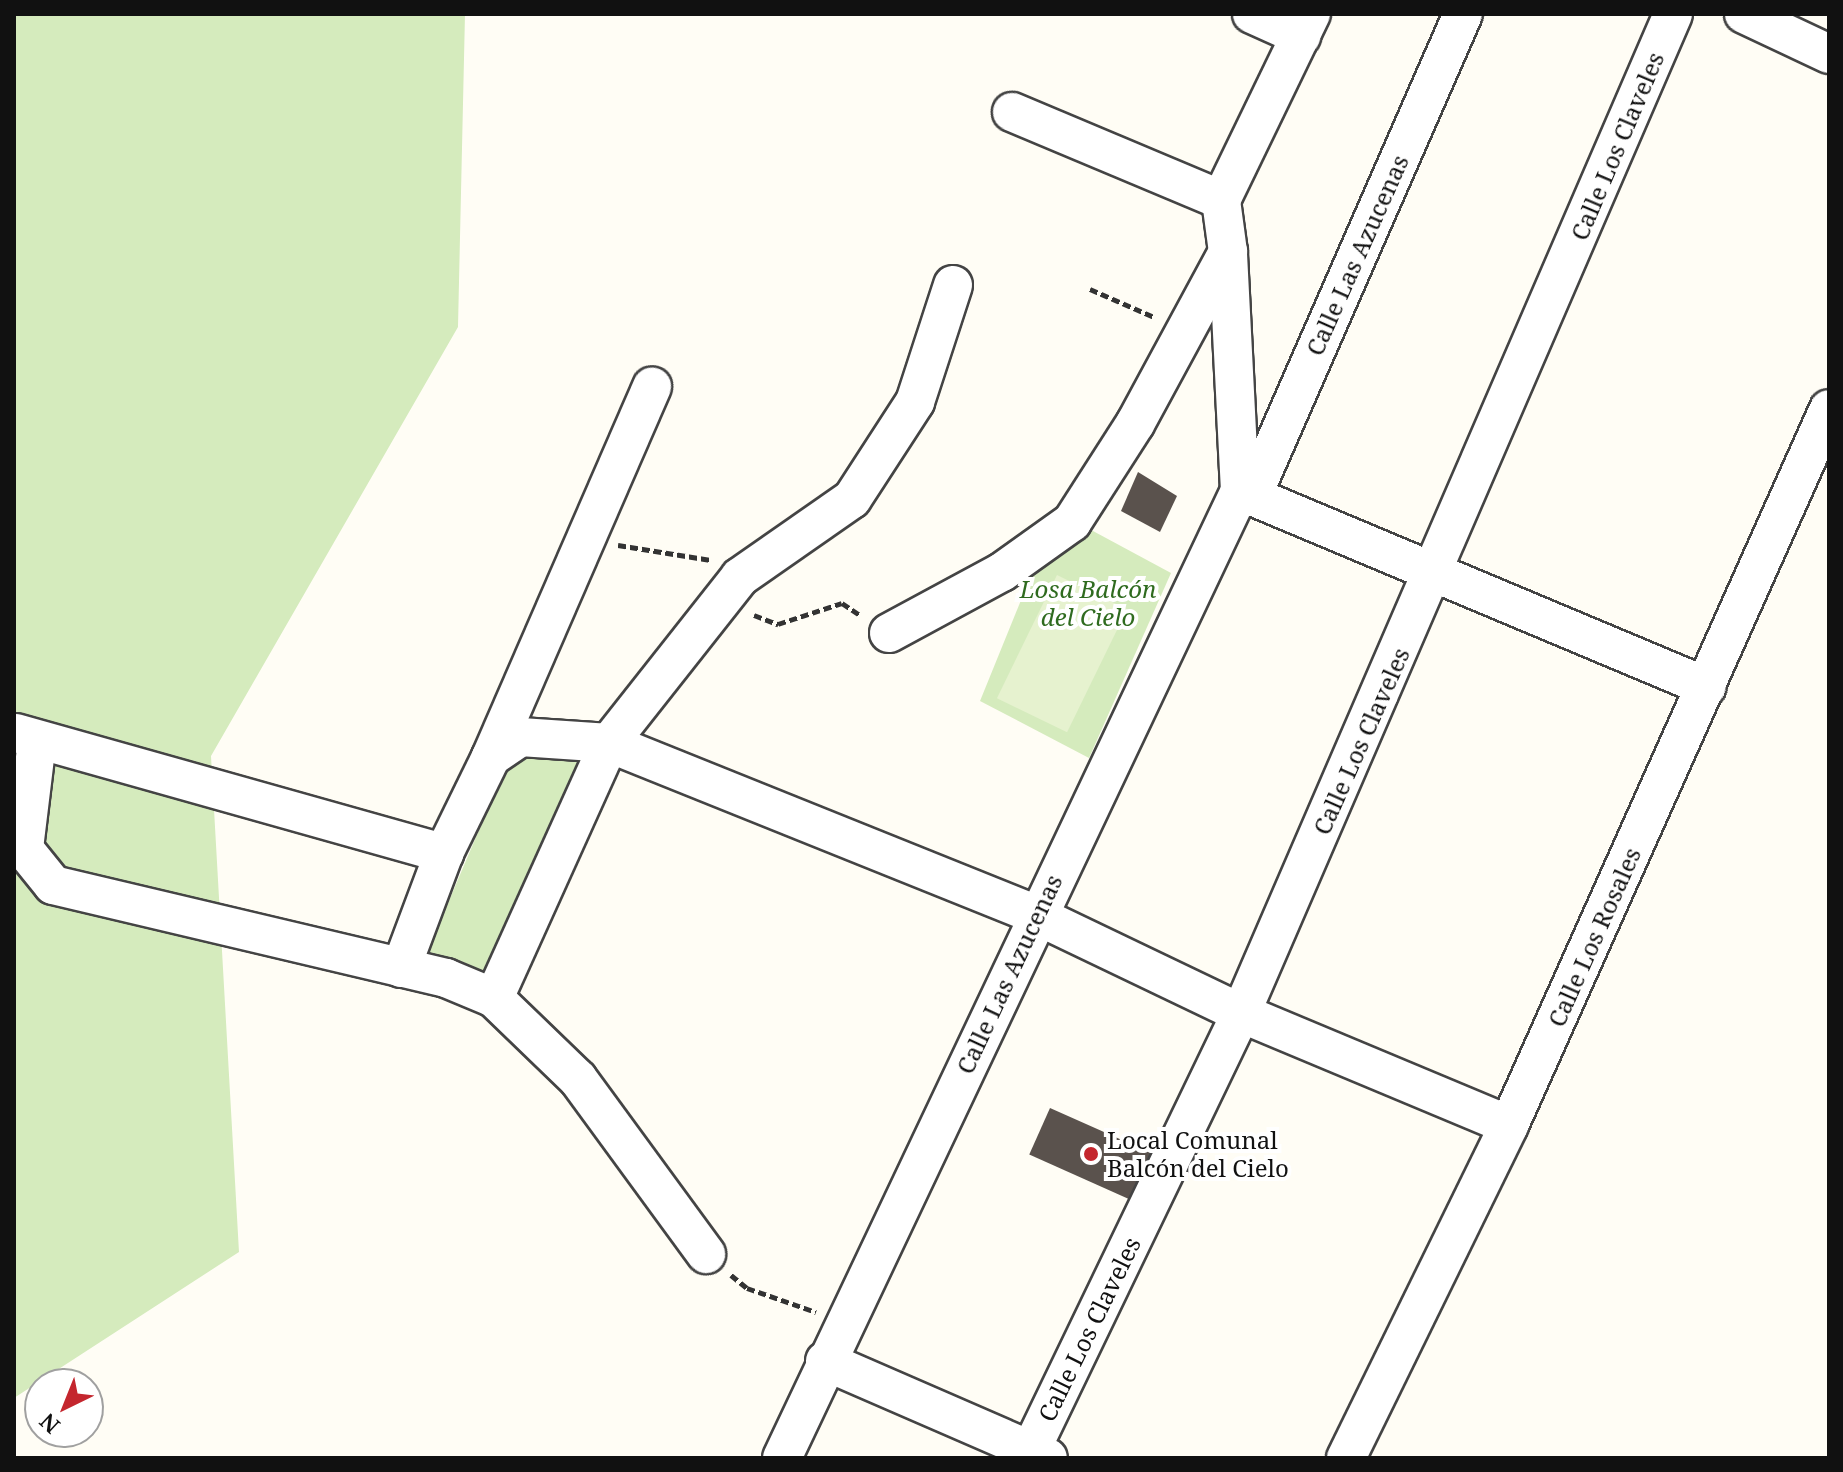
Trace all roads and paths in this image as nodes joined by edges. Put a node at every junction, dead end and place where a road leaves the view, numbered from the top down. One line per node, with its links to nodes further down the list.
1 (1252, 14): 5 (street)
2 (1463, 14): 15 (street, Calle Las Azucenas)
3 (1673, 14): 18 (street, Calle Los Claveles)
4 (1744, 14): 6 (street)
5 (1306, 25): 8 (street)
6 (1829, 54)
7 (1012, 112): 8 (street)
8 (1221, 200): 9 (street)
9 (1228, 252): 12 (street); 15 (street)
10 (953, 285): 23 (street)
11 (1090, 289): 12 (path)
12 (1188, 332): 20 (street)
13 (652, 386): 16 (street)
14 (1829, 409): 21 (street, Calle Los Rosales)
15 (1246, 494): 18 (street); 26 (street, Calle Las Azucenas)
16 (586, 540): 17 (path); 24 (street)
17 (717, 561)
18 (1437, 570): 21 (street); 29 (street, Calle Los Claveles)
19 (756, 606): 20 (path)
20 (889, 633)
21 (1707, 687): 30 (street, Calle Los Rosales)
22 (26, 737): 25 (street); 27 (street)
23 (609, 743): 24 (street); 26 (street); 28 (street)
24 (491, 757): 25 (street)
25 (444, 853): 27 (street)
26 (1036, 915): 29 (street); 32 (street, Calle Las Azucenas)
27 (401, 968): 28 (street)
28 (494, 998): 31 (street)
29 (1241, 1013): 30 (street); 34 (street, Calle Los Claveles)
30 (1509, 1125): 36 (street, Calle Los Rosales)
31 (706, 1254): 32 (path)
32 (843, 1322): 33 (street, Calle Las Azucenas)
33 (825, 1361): 34 (street); 35 (street, Calle Las Azucenas)
34 (1035, 1455)
35 (782, 1458)
36 (1346, 1458)

